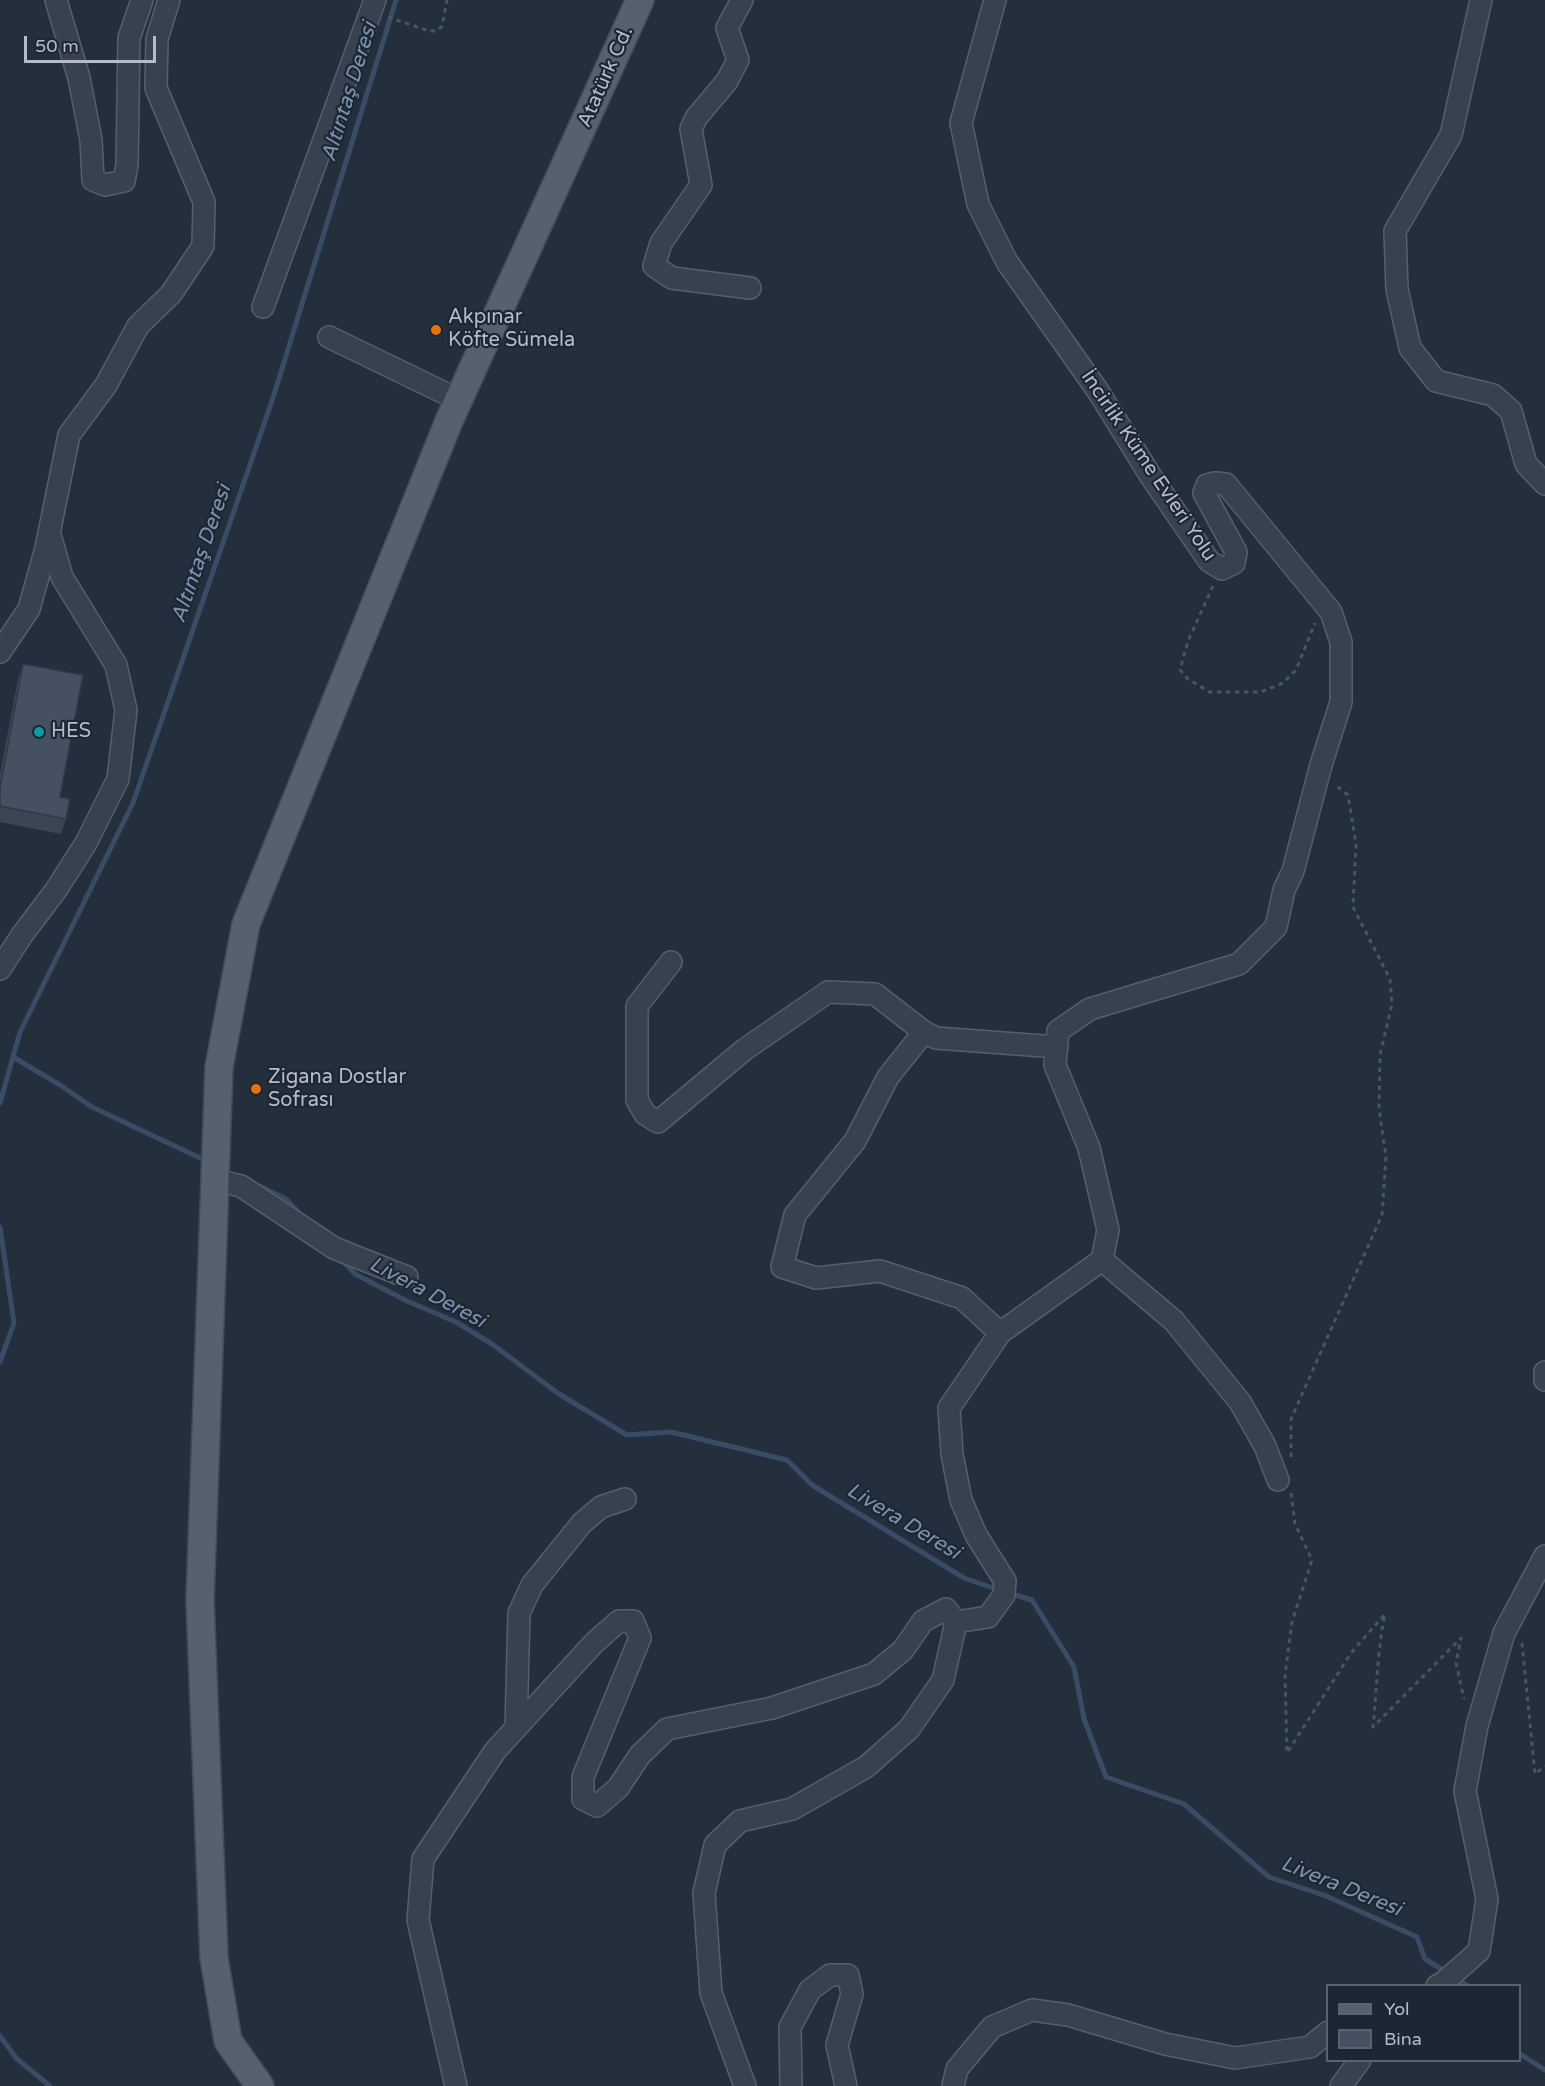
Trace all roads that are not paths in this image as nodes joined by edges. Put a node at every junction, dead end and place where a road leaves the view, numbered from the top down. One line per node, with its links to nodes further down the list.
1 (56, 0): 2 (street)
2 (142, 0)
3 (169, 0): 14 (street)
4 (640, 0): 12 (main road, Atatürk Cd.)
5 (742, 0): 9 (street)
6 (995, 0): 19 (street, İncirlik Küme Evleri Yolu)
7 (1481, 0): 13 (street)
8 (374, 6): 10 (street)
9 (750, 288)
10 (263, 307)
11 (329, 337): 12 (street)
12 (459, 400): 20 (main road, Atatürk Cd.)
13 (1545, 484)
14 (49, 531): 15 (street); 17 (street)
15 (0, 652)
16 (671, 962): 18 (street)
17 (0, 969)
18 (924, 1032): 19 (street); 23 (street)
19 (1057, 1047): 21 (street)
20 (215, 1180): 22 (street); 34 (main road, Atatürk Cd.)
21 (1102, 1260): 23 (street); 26 (street)
22 (407, 1277)
23 (1000, 1333): 29 (street)
24 (1545, 1371): 25 (street)
25 (1545, 1380)
26 (1287, 1477)
27 (625, 1499): 30 (street)
28 (1545, 1556): 31 (street)
29 (956, 1623): 30 (street); 36 (street)
30 (516, 1728): 35 (street)
31 (1440, 1984)
32 (1326, 2034): 39 (street)
33 (1359, 2062): 40 (street)
34 (260, 2086)
35 (456, 2086)
36 (745, 2086)
37 (791, 2086): 38 (street)
38 (846, 2086)
39 (953, 2086)
40 (1341, 2086)

